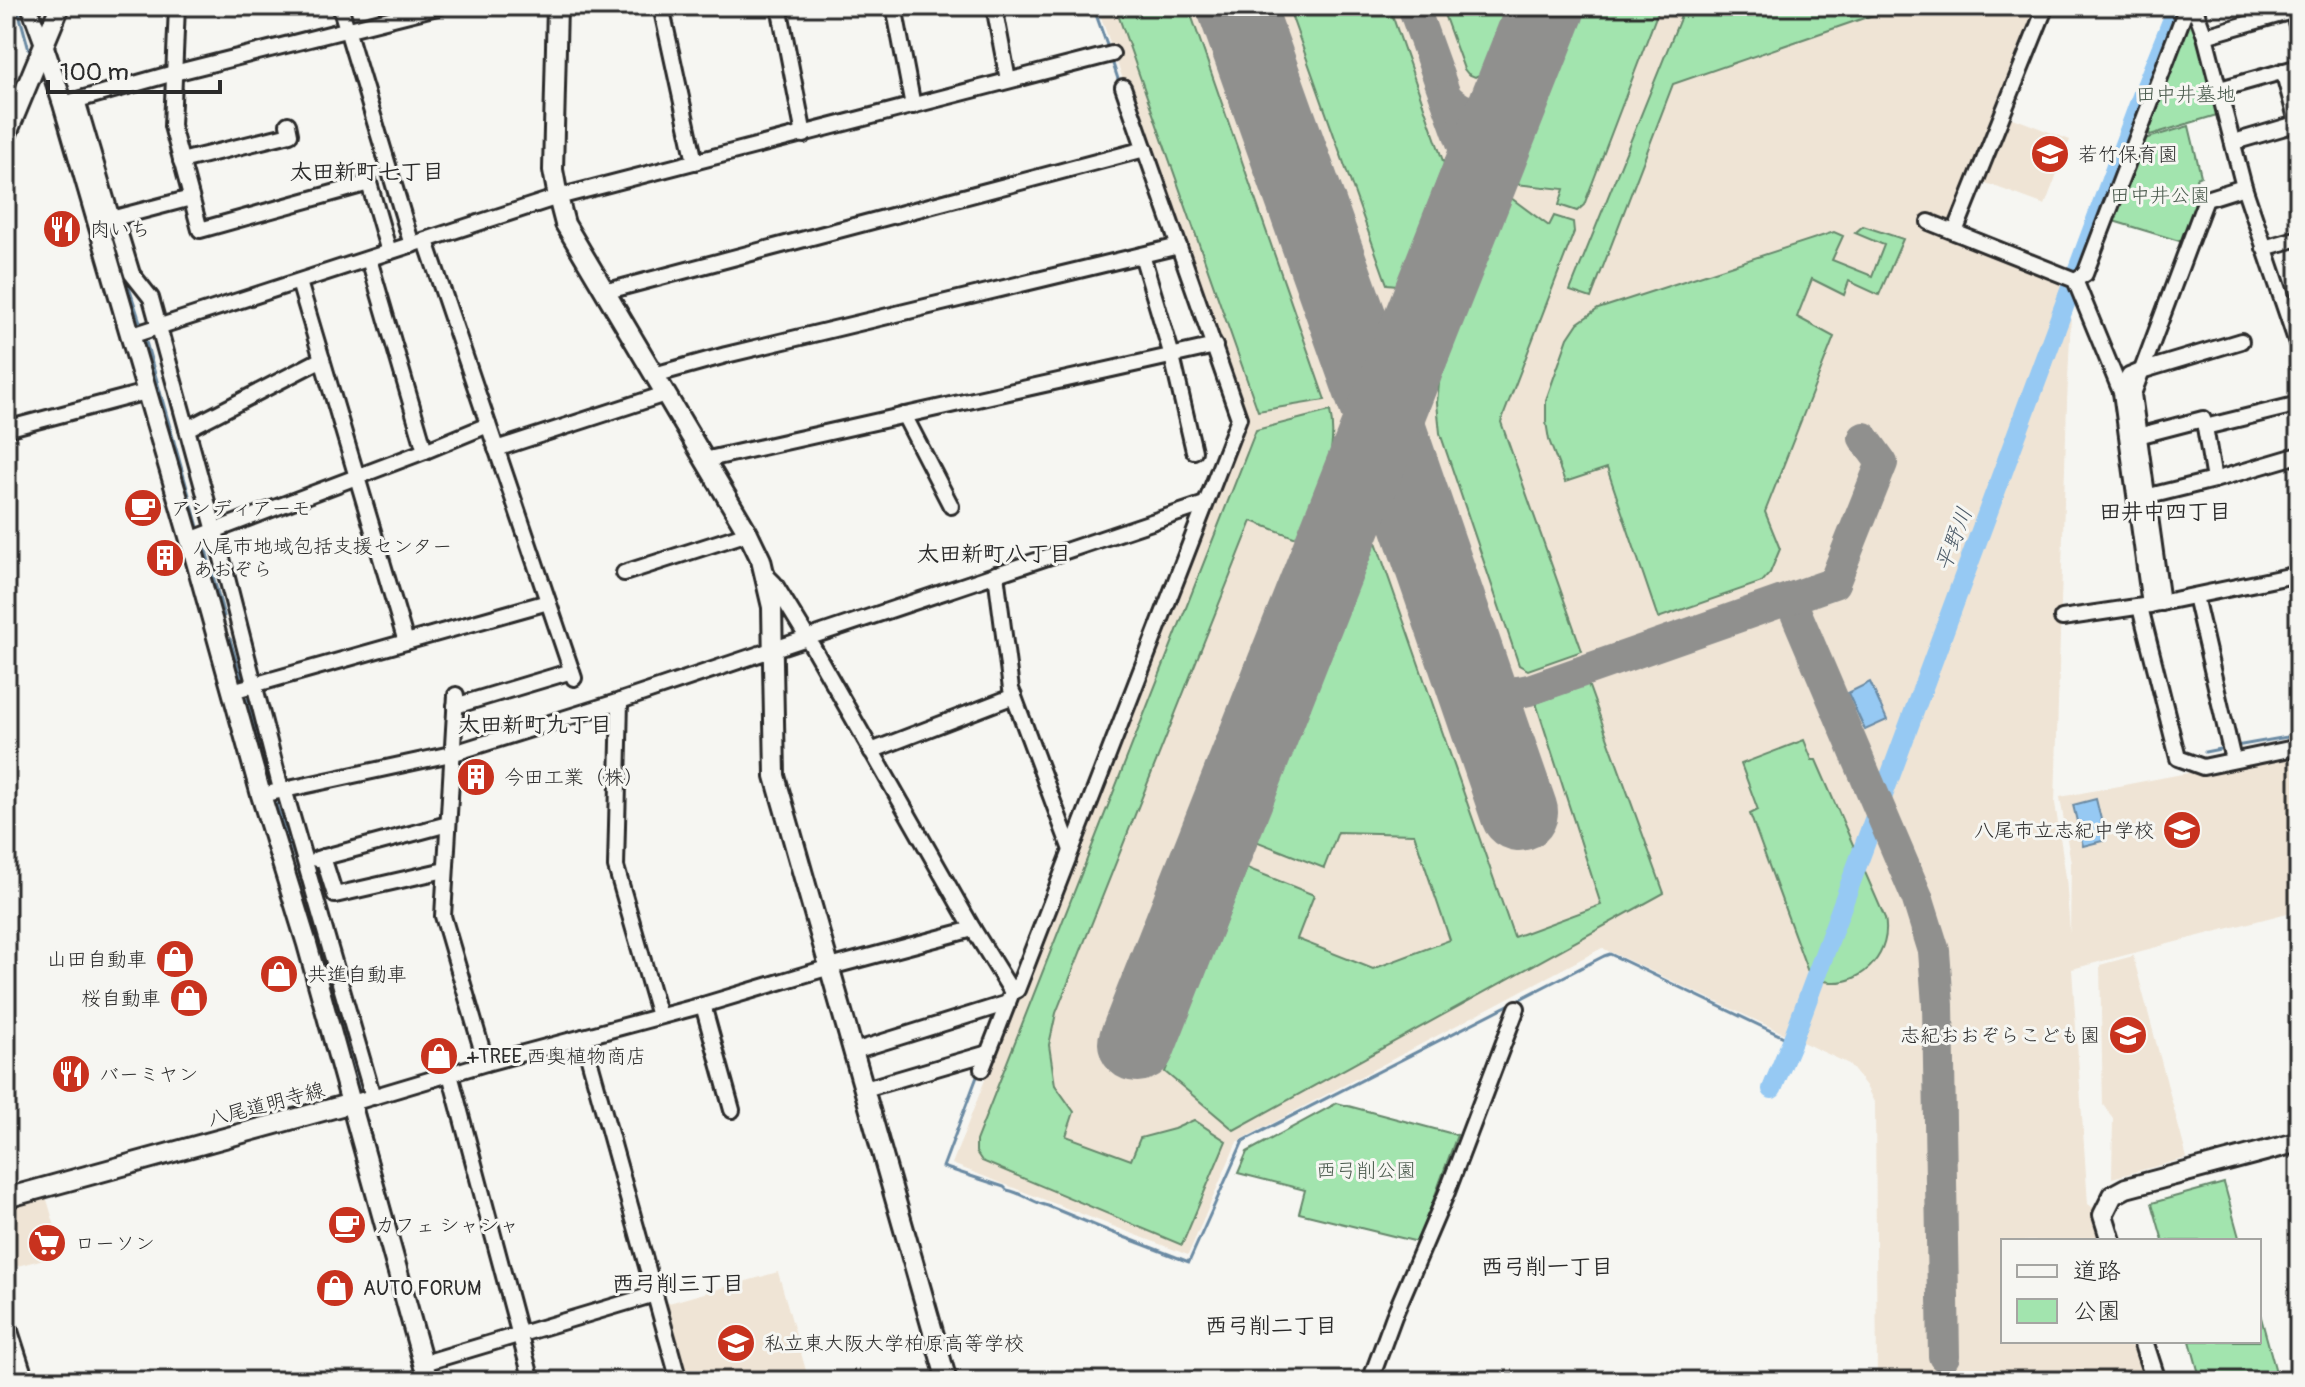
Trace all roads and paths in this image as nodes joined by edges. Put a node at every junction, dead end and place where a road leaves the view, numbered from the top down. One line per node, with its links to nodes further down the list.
1 (29, 6): 17 (street)
2 (60, 6): 17 (street)
3 (177, 6): 21 (street)
4 (340, 6): 14 (street)
5 (441, 6): 14 (street)
6 (557, 6): 36 (street)
7 (661, 6): 34 (street)
8 (779, 6): 29 (street)
9 (894, 6): 26 (street)
10 (994, 6): 22 (street)
11 (2046, 6): 40 (street)
12 (2192, 6): 16 (street); 48 (street)
13 (2295, 8): 15 (street); 16 (street)
14 (348, 30): 21 (street); 42 (street)
15 (2299, 33)
16 (2205, 36): 24 (street)
17 (44, 47): 25 (street); 30 (street)
18 (1112, 54): 22 (street)
19 (2299, 67): 20 (street)
20 (2283, 71): 24 (street); 28 (street)
21 (174, 73): 25 (street); 33 (street)
22 (1008, 80): 26 (street)
23 (1123, 87): 32 (street)
24 (2220, 89): 31 (street)
25 (70, 102): 38 (street)
26 (913, 106): 29 (street)
27 (288, 124): 33 (street)
28 (2298, 125): 31 (street)
29 (804, 135): 34 (street)
30 (6, 136)
31 (2234, 142): 35 (street)
32 (1145, 149): 43 (street); 50 (street)
33 (181, 161): 37 (street)
34 (695, 162): 36 (street)
35 (2244, 187): 44 (street); 58 (street)
36 (558, 197): 42 (street); 50 (street)
37 (191, 198): 38 (street); 45 (street)
38 (108, 220): 51 (street); 52 (street)
39 (1929, 222): 40 (street)
40 (1955, 232): 48 (street)
41 (2299, 238): 44 (street)
42 (419, 243): 45 (street); 65 (street)
43 (1179, 246): 46 (street); 54 (street)
44 (2264, 248): 55 (street)
45 (389, 252): 47 (street)
46 (1142, 255): 56 (street); 59 (street)
47 (369, 259): 49 (street); 71 (street)
48 (2075, 280): 61 (street)
49 (299, 282): 51 (street); 57 (street)
50 (604, 292): 59 (street)
51 (159, 327): 52 (street); 68 (street)
52 (130, 336): 60 (street)
53 (2241, 341): 58 (street)
54 (1215, 346): 56 (street); 78 (street)
55 (2299, 349)
56 (1172, 356): 64 (street); 72 (street)
57 (322, 359): 68 (street); 75 (street)
58 (2141, 371): 61 (street); 69 (street)
59 (654, 375): 62 (street)
60 (146, 392): 67 (street); 82 (street)
61 (2121, 392): 69 (street)
62 (665, 394): 70 (street); 74 (street)
63 (2299, 404): 66 (street)
64 (904, 415): 74 (street); 79 (street)
65 (488, 425): 70 (street); 71 (street)
66 (2205, 427): 69 (street); 76 (street)
67 (6, 429)
68 (187, 429): 80 (street)
69 (2133, 436): 77 (street)
70 (496, 449): 88 (street)
71 (425, 451): 75 (street)
72 (1194, 451)
73 (2299, 455): 76 (street)
74 (704, 460): 81 (street)
75 (357, 476): 80 (street); 92 (street)
76 (2214, 480): 77 (street)
77 (2142, 498): 89 (street)
78 (1205, 504): 85 (street); 105 (street)
79 (951, 506)
80 (215, 531): 82 (street); 94 (street)
81 (748, 533): 83 (street); 84 (street)
82 (190, 540): 95 (street)
83 (624, 573)
84 (765, 574): 91 (street); 93 (street)
85 (996, 574): 91 (street); 96 (street)
86 (2299, 574): 87 (street)
87 (2195, 596): 89 (street); 101 (street)
88 (548, 602): 92 (street); 100 (street)
89 (2150, 605): 90 (street); 101 (street)
90 (2062, 618)
91 (807, 637): 93 (street); 99 (street)
92 (406, 642): 94 (street)
93 (773, 648): 97 (street); 110 (street)
94 (254, 684): 95 (street); 102 (street)
95 (232, 691): 103 (street)
96 (1014, 696): 99 (street); 105 (street)
97 (620, 701): 100 (street); 114 (street)
98 (2299, 747): 101 (street)
99 (871, 751): 109 (street)
100 (451, 754): 102 (street); 104 (street)
101 (2233, 760)
102 (282, 789): 103 (street); 107 (street)
103 (261, 795): 123 (street)
104 (448, 824): 106 (street); 108 (street)
105 (1071, 850): 111 (street)
106 (323, 857): 107 (street); 108 (street)
107 (304, 862): 122 (street)
108 (445, 870): 118 (street)
109 (973, 929): 110 (street); 111 (street)
110 (830, 967): 112 (street); 116 (street)
111 (1010, 998): 116 (street); 117 (street)
112 (703, 1005): 114 (street); 124 (street)
113 (1517, 1008): 137 (street)
114 (659, 1016): 115 (street)
115 (583, 1037): 118 (street); 128 (street)
116 (854, 1051): 121 (street)
117 (988, 1053): 119 (street); 121 (street)
118 (486, 1063): 120 (street)
119 (982, 1069)
120 (450, 1074): 122 (street); 129 (street)
121 (865, 1089): 136 (street)
122 (373, 1097): 123 (street)
123 (352, 1103): 126 (street, 八尾道明寺線); 132 (street, 八尾道明寺線)
124 (732, 1110)
125 (2299, 1142): 127 (street)
126 (6, 1198)
127 (2110, 1239)
128 (655, 1294): 129 (street); 135 (street)
129 (518, 1333): 132 (street); 134 (street)
130 (8, 1338): 133 (street)
131 (2144, 1343): 138 (street)
132 (430, 1366)
133 (24, 1381)
134 (532, 1381)
135 (679, 1381)
136 (947, 1381)
137 (1370, 1381)
138 (2156, 1381)

